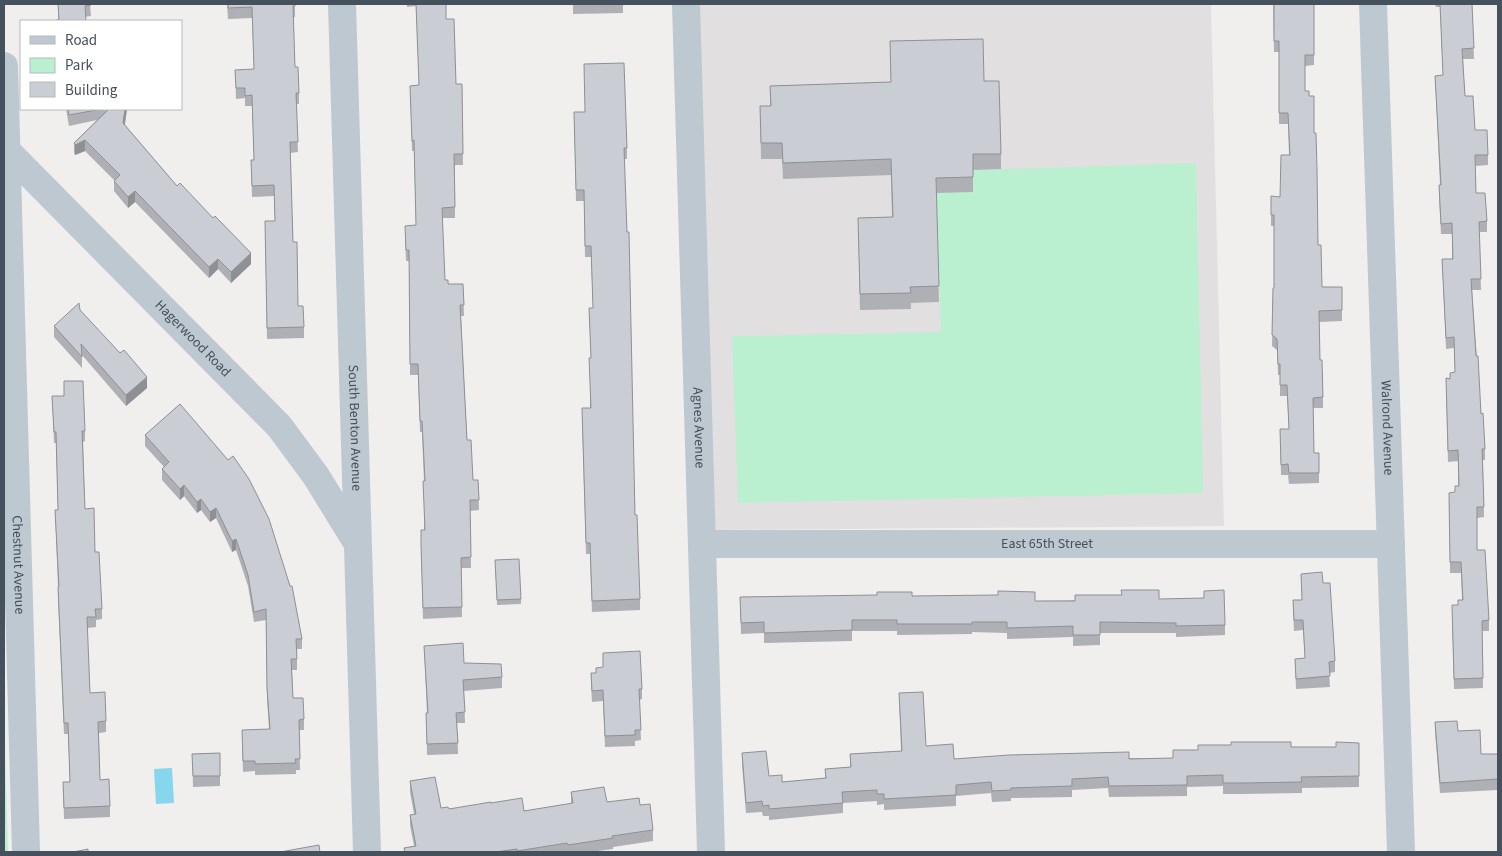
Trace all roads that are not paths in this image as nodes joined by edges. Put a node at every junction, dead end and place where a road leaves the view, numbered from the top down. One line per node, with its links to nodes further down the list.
1 (342, 4): 6 (street, South Benton Avenue)
2 (686, 4): 7 (street, Agnes Avenue)
3 (1373, 4): 8 (street, Walrond Avenue)
4 (4, 66): 5 (street, Chestnut Avenue)
5 (6, 151): 6 (street, Hagerwood Road); 9 (street, Chestnut Avenue)
6 (358, 544): 10 (street, South Benton Avenue)
7 (702, 544): 8 (street, East 65th Street); 11 (street, Agnes Avenue)
8 (1392, 544): 12 (street, Walrond Avenue)
9 (26, 852)
10 (366, 852)
11 (711, 852)
12 (1401, 852)

